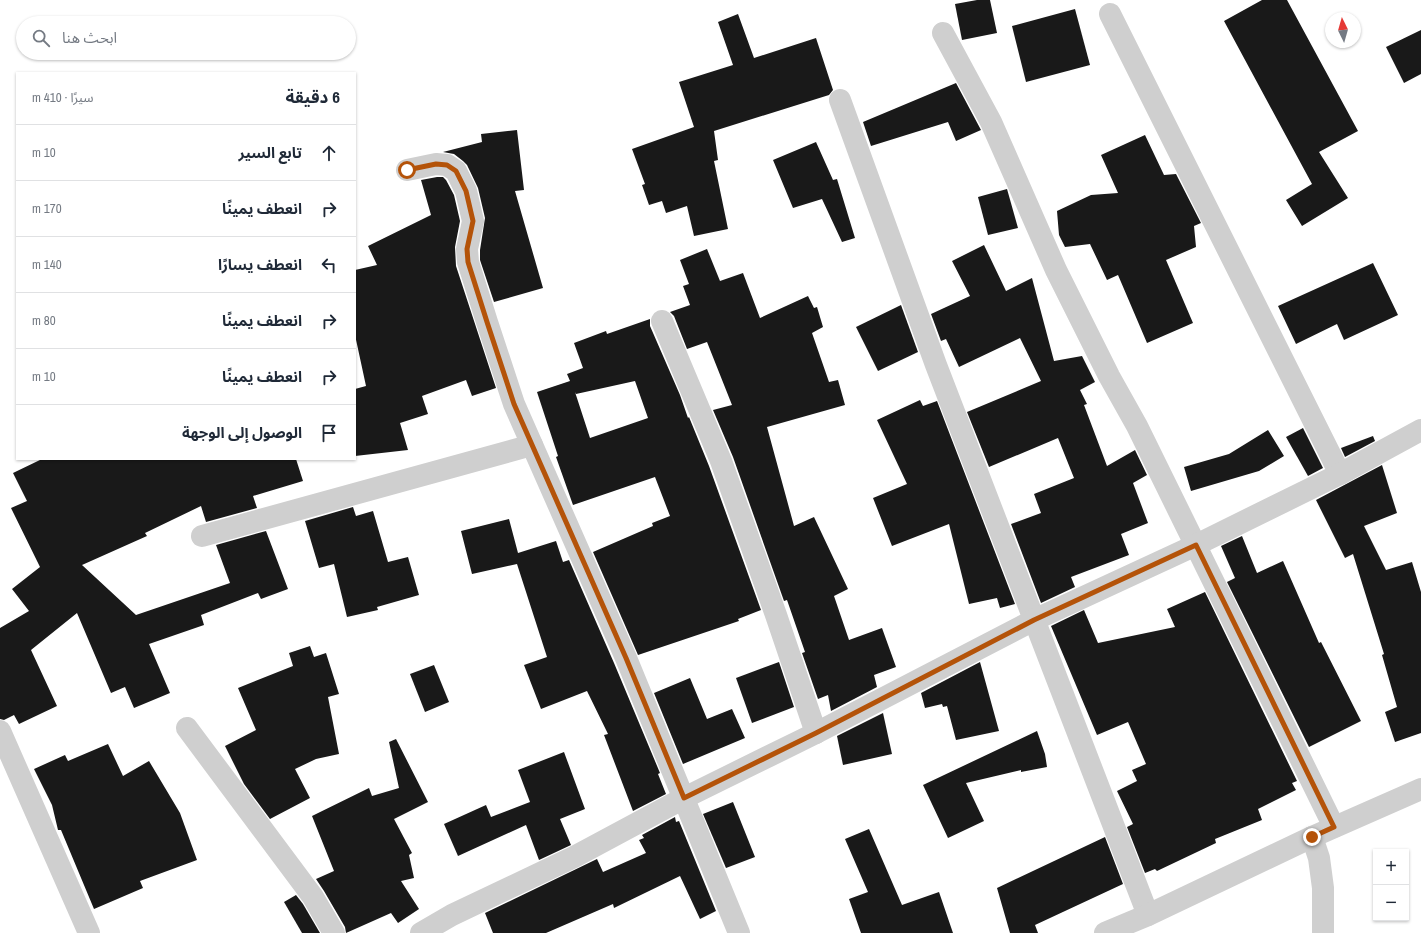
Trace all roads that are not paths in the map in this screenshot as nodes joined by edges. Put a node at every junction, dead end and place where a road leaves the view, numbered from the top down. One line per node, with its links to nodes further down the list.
1 (1110, 14): 8 (street)
2 (943, 33): 10 (street)
3 (840, 100): 11 (street)
4 (407, 170): 7 (street)
5 (662, 321): 14 (street)
6 (1421, 430): 8 (street)
7 (532, 445): 9 (street); 16 (street)
8 (1340, 474): 10 (street)
9 (202, 536)
10 (1196, 545): 11 (street); 17 (street)
11 (1034, 620): 14 (street); 19 (street)
12 (187, 728): 21 (street)
13 (0, 731): 20 (street)
14 (816, 733): 16 (street)
15 (1421, 789): 17 (street)
16 (684, 798): 22 (street); 23 (street)
17 (1334, 827): 18 (street)
18 (1312, 837): 19 (street); 25 (street)
19 (1148, 915): 24 (street)
20 (89, 933)
21 (334, 933)
22 (421, 933)
23 (739, 933)
24 (1105, 933)
25 (1323, 933)

